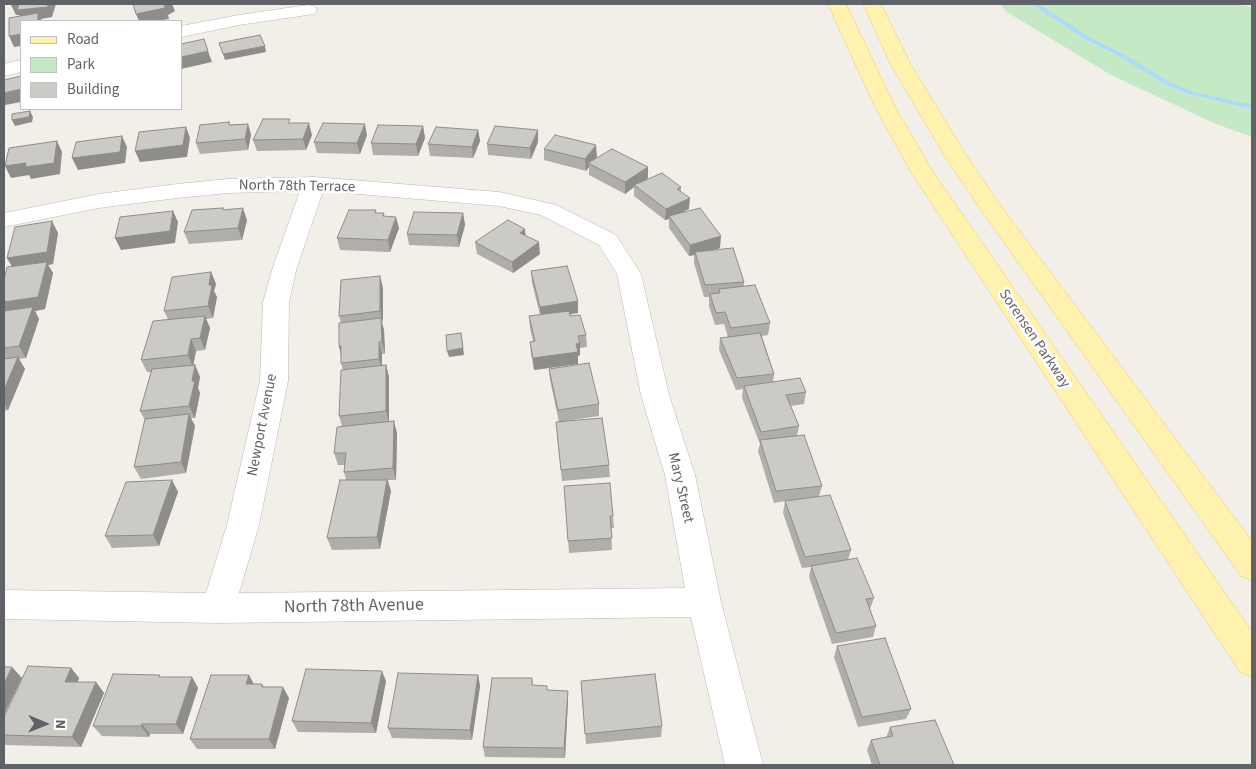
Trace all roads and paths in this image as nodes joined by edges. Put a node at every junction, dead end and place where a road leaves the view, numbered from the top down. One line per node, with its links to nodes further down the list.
1 (837, 4): 15 (main road, Sorensen Parkway)
2 (872, 4): 11 (main road)
3 (308, 10): 4 (street)
4 (236, 12): 5 (street)
5 (182, 32)
6 (20, 66): 7 (street)
7 (4, 70)
8 (314, 184): 9 (street, North 78th Terrace); 10 (street, North 78th Terrace); 14 (street, Newport Avenue)
9 (4, 220)
10 (586, 229): 12 (street, Mary Street)
11 (1252, 566)
12 (704, 602): 14 (street, North 78th Avenue); 16 (street, Mary Street)
13 (4, 605): 14 (street, North 78th Avenue)
14 (218, 608)
15 (1252, 661)
16 (744, 765)

